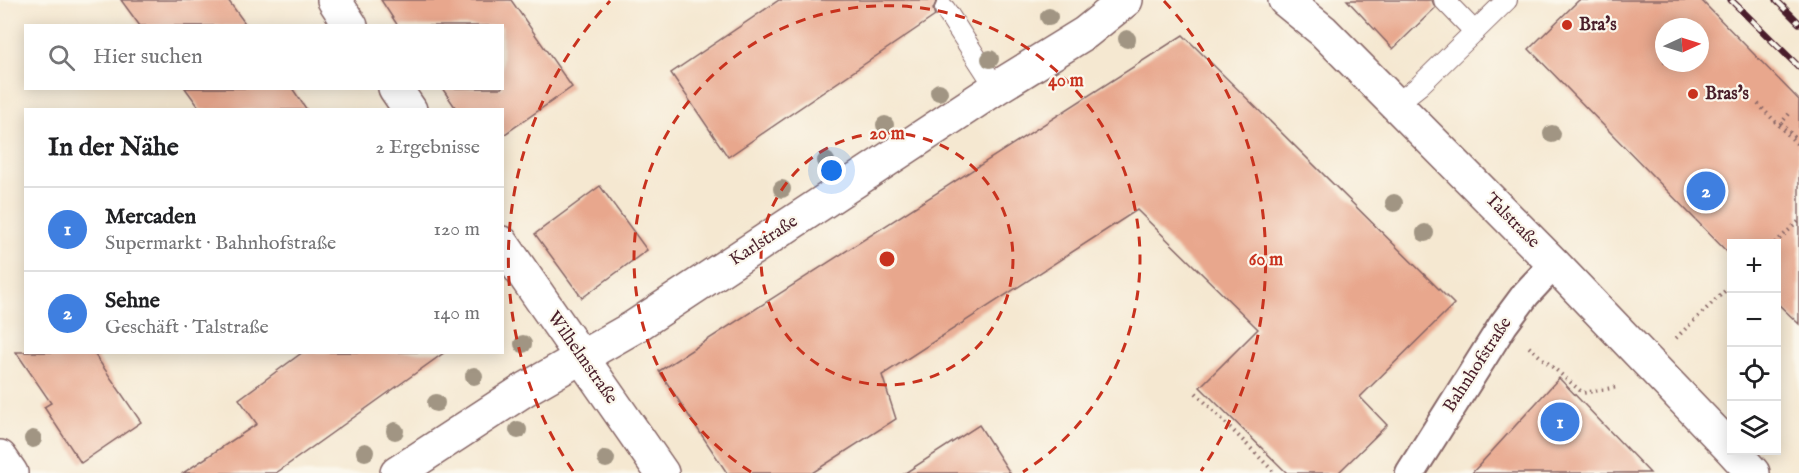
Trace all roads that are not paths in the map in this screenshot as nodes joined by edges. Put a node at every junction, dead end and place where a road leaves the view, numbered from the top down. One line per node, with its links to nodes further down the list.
1 (334, 0): 8 (street)
2 (1126, 0): 11 (street, Karlstraße)
3 (1285, 0): 9 (street, Talstraße)
4 (1308, 0): 9 (lane)
5 (1444, 0): 10 (lane)
6 (1508, 0): 10 (lane)
7 (945, 9): 11 (lane)
8 (350, 24)
9 (1323, 32): 13 (street, Talstraße)
10 (1475, 32): 13 (lane)
11 (996, 88): 17 (street, Karlstraße)
12 (396, 90): 14 (street)
13 (1395, 105): 16 (street, Talstraße)
14 (409, 108)
15 (504, 246): 17 (street, Wilhelmstraße)
16 (1554, 264): 18 (street, Talstraße); 24 (street, Bahnhofstraße)
17 (580, 356): 22 (street, Karlstraße); 23 (street, Wilhelmstraße)
18 (1727, 445)
19 (1737, 455): 25 (street, Talstraße)
20 (0, 457): 21 (street)
21 (11, 473)
22 (397, 473)
23 (662, 473)
24 (1410, 473)
25 (1753, 473)

